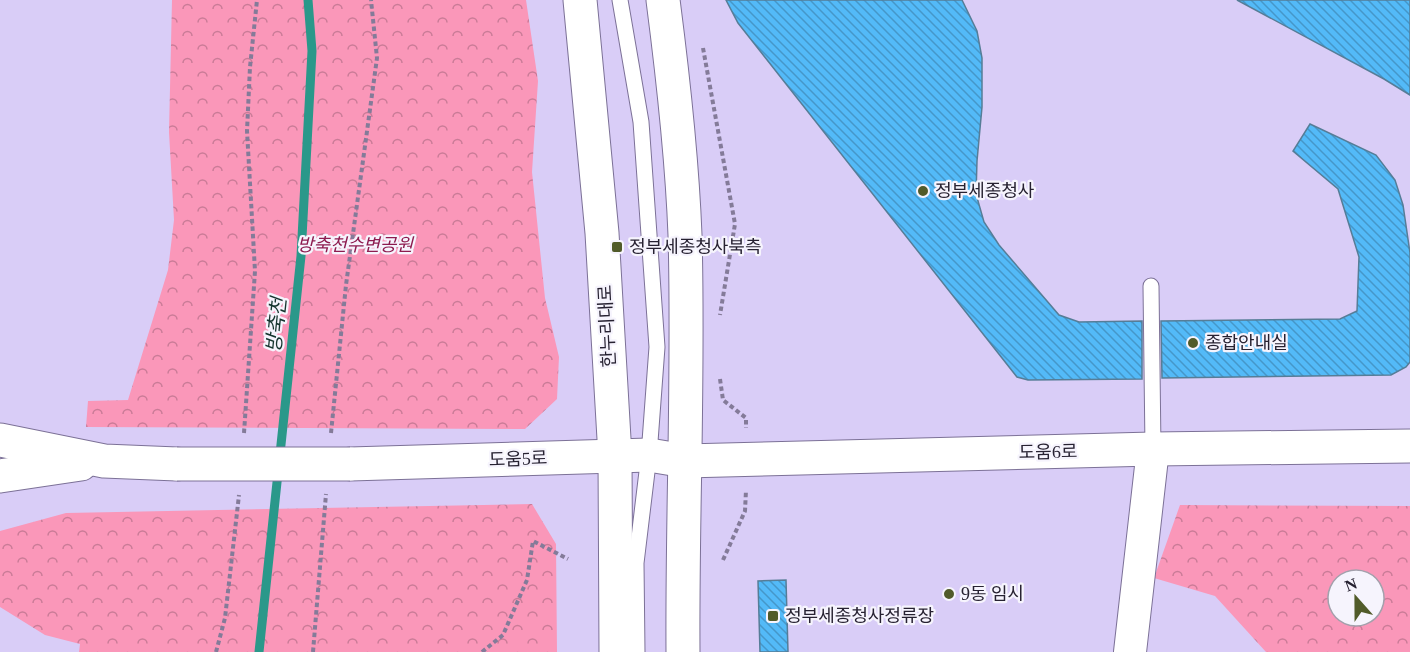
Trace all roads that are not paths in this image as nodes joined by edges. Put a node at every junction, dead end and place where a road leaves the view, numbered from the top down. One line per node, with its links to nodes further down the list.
1 (580, 0): 9 (street, 한누리대로)
2 (620, 0): 8 (lane)
3 (663, 0): 11 (street)
4 (1151, 286): 7 (lane)
5 (0, 440): 10 (street)
6 (1410, 446): 7 (street, 도움6로)
7 (1153, 449): 11 (street, 도움6로); 16 (street)
8 (649, 455): 9 (street, 도움5로); 11 (street, 도움5로); 14 (lane)
9 (615, 456): 10 (street, 도움5로, bridge); 13 (street, 한누리대로)
10 (104, 461): 12 (street)
11 (685, 461): 15 (street)
12 (0, 476)
13 (616, 652)
14 (637, 652)
15 (683, 652)
16 (1130, 652)

